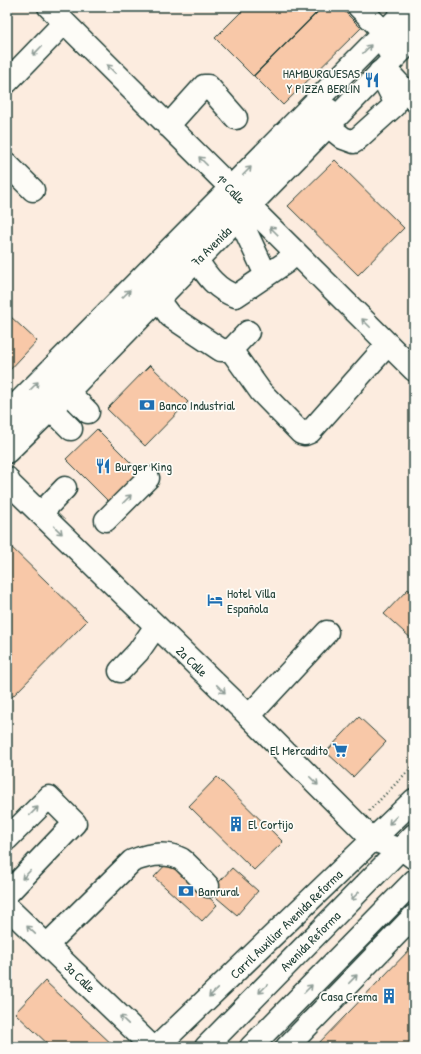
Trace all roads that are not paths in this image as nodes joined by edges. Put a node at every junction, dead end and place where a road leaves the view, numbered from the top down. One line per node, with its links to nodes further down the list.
1 (49, 7): 4 (main road, 1ª Calle)
2 (359, 7): 6 (main road)
3 (409, 7): 6 (main road, 7a Avenida)
4 (64, 22): 9 (main road, one-way to 9); 12 (main road, 1ª Calle, one-way to 4)
5 (414, 23): 16 (main road)
6 (384, 32): 16 (main road, 7a Avenida, one-way to 6)
7 (414, 38): 8 (main road, 7a Avenida)
8 (382, 70): 10 (main road); 13 (main road, 7a Avenida); 13 (main road)
9 (7, 82)
10 (414, 100)
11 (236, 118): 12 (main road)
12 (168, 126): 16 (main road, 1ª Calle, one-way to 12)
13 (328, 126): 16 (main road, 7a Avenida)
14 (7, 164): 15 (main road)
15 (32, 190)
16 (240, 203): 17 (main road, 1ª Calle, one-way to 16); 18 (main road, 7a Avenida); 19 (main road); 28 (main road, 7a Avenida, one-way to 16); 30 (main road)
17 (296, 253): 19 (main road); 22 (main road, 1ª Calle, one-way to 17)
18 (197, 260): 19 (main road); 20 (main road, 7a Avenida)
19 (266, 275)
20 (158, 300): 23 (main road); 25 (main road, 7a Avenida)
21 (248, 332): 23 (main road)
22 (388, 344): 23 (main road); 24 (main road, 1ª Calle)
23 (231, 350)
24 (414, 370)
25 (68, 392): 26 (main road, 7a Avenida); 27 (main road)
26 (51, 409): 29 (main road); 31 (main road, 7a Avenida)
27 (88, 412)
28 (7, 414)
29 (71, 429)
30 (7, 434)
31 (7, 452)
32 (148, 478): 36 (main road, one-way to 32)
33 (8, 481): 35 (main road, 2a Calle)
34 (65, 488): 35 (main road)
35 (41, 514): 37 (main road, 2a Calle, one-way to 37)
36 (106, 520)
37 (156, 626): 39 (main road); 40 (main road, 2a Calle, one-way to 40)
38 (327, 632): 40 (main road)
39 (120, 671)
40 (249, 716): 43 (main road, 2a Calle, one-way to 43)
41 (414, 800): 43 (main road, Carril Auxiliar Avenida Reforma, one-way to 43)
42 (7, 839): 48 (main road, one-way to 48)
43 (373, 840): 44 (main road, 2a Calle); 45 (main road, 2a Calle); 53 (main road, Carril Auxiliar Avenida Reforma, one-way to 53)
44 (409, 848): 45 (main road, Avenida Reforma)
45 (382, 869): 47 (main road, 2a Calle); 54 (main road, Avenida Reforma, one-way to 54)
46 (208, 886): 51 (main road)
47 (411, 888): 55 (main road, one-way to 47)
48 (7, 894)
49 (7, 907): 51 (main road, 3a Calle, one-way to 49)
50 (414, 916): 56 (main road, one-way to 50)
51 (47, 945): 52 (main road, 3a Calle, one-way to 51)
52 (152, 1047)
53 (157, 1047)
54 (206, 1047)
55 (251, 1047)
56 (287, 1047)

